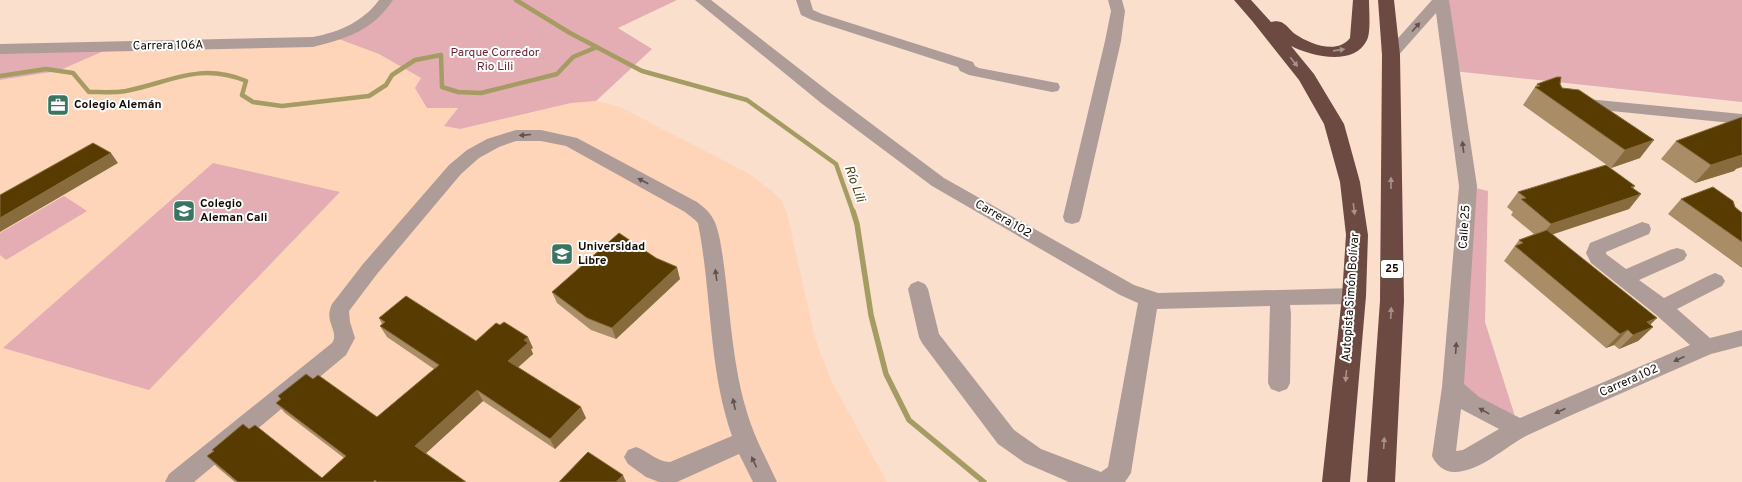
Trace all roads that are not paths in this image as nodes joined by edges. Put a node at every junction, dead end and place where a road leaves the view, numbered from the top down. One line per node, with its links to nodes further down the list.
1 (386, 0): 10 (street, Carrera 106A)
2 (702, 0): 22 (street, Carrera 102)
3 (803, 0): 12 (street)
4 (1115, 0): 15 (street)
5 (1242, 0): 21 (highway, Autopista Simón Bolívar, one-way to 21)
6 (1247, 0): 7 (highway, one-way to 7)
7 (1361, 0)
8 (1386, 0): 11 (highway, 25)
9 (1441, 0): 11 (street, Calle 25, one-way to 9); 28 (street, Calle 25, one-way to 9)
10 (0, 49)
11 (1391, 55): 38 (highway, 25, one-way to 11)
12 (1053, 81)
13 (1565, 102): 14 (street)
14 (1742, 119)
15 (1072, 217)
16 (1642, 229): 18 (street)
17 (1677, 255): 18 (street)
18 (1624, 278): 24 (street)
19 (1715, 281): 24 (street)
20 (918, 290): 35 (street)
21 (1354, 296): 23 (street, Carrera 102); 37 (highway, Autopista Simón Bolívar, one-way to 37)
22 (1149, 299): 23 (street, Carrera 102); 36 (street)
23 (1279, 299): 27 (street)
24 (1662, 308): 26 (street)
25 (1742, 338): 26 (street, Carrera 102)
26 (1707, 347): 29 (street, Carrera 102, one-way to 29)
27 (1279, 383)
28 (1453, 387): 29 (street, one-way to 28); 31 (street, Calle 25)
29 (1519, 429): 31 (street, Carrera 102)
30 (744, 441): 32 (street); 33 (street, one-way to 33); 34 (street, one-way to 30)
31 (1443, 454)
32 (636, 457)
33 (177, 482)
34 (765, 482)
35 (1098, 482)
36 (1104, 482)
37 (1336, 482)
38 (1382, 482)

